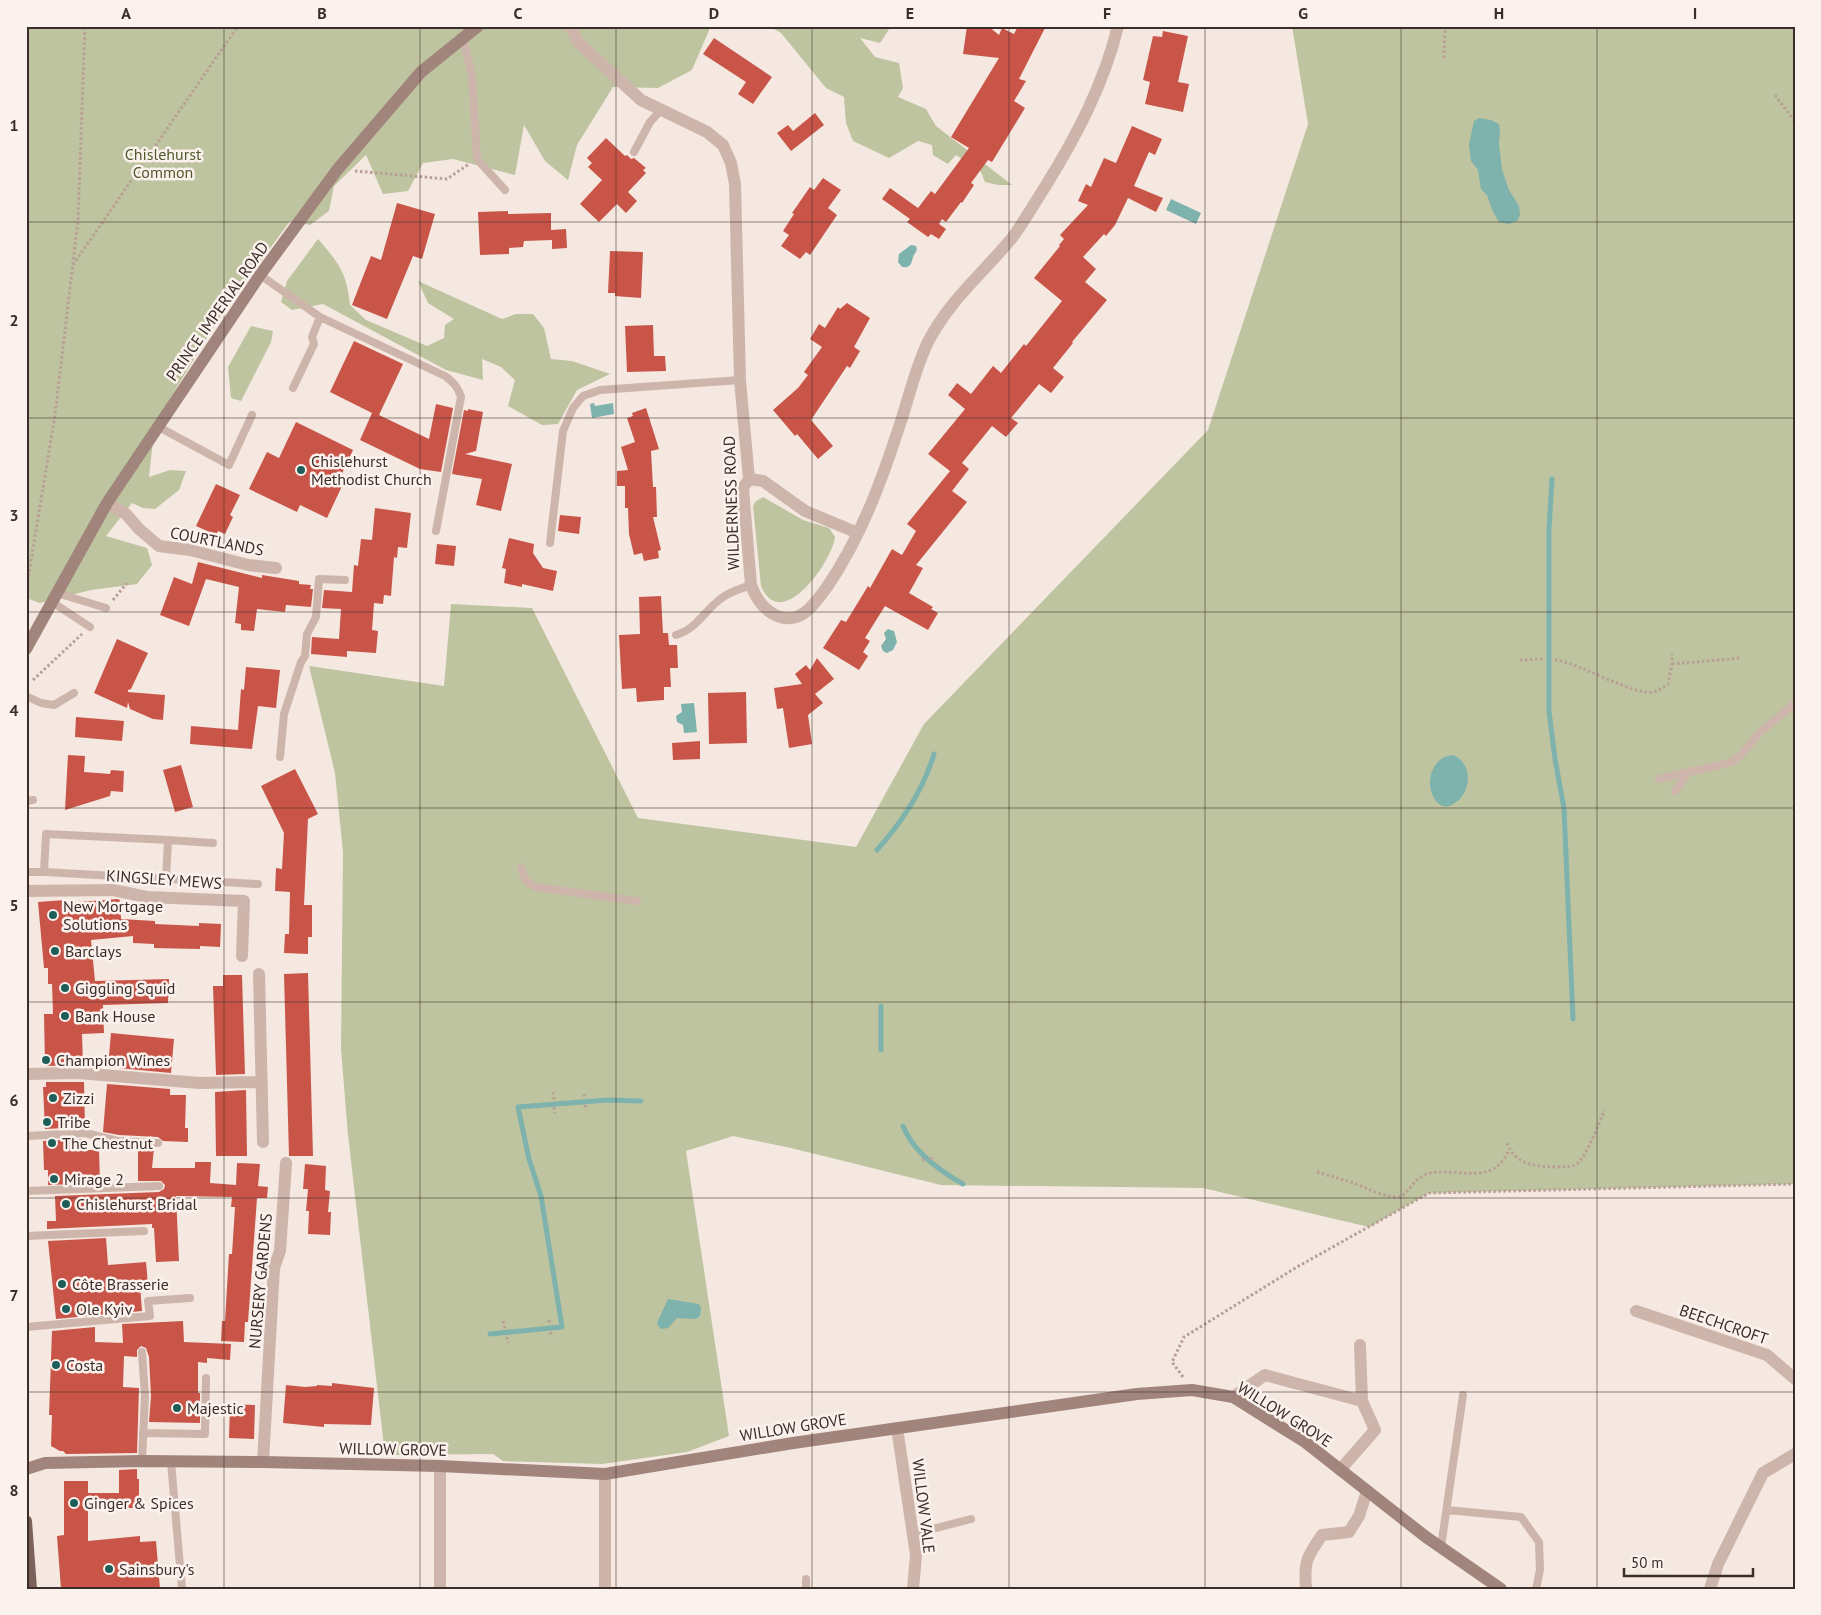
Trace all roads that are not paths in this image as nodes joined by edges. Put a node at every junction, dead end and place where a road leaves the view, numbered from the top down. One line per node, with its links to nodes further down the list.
1 (478, 26): 4 (street, PRINCE IMPERIAL ROAD)
2 (570, 26): 5 (street, WILDERNESS ROAD)
3 (1118, 26): 17 (street, WILDERNESS ROAD)
4 (463, 38): 7 (lane); 8 (street, PRINCE IMPERIAL ROAD)
5 (661, 110): 6 (lane); 10 (street, WILDERNESS ROAD)
6 (634, 152)
7 (505, 190)
8 (260, 275): 9 (lane); 13 (street, PRINCE IMPERIAL ROAD)
9 (320, 317): 11 (lane); 16 (lane)
10 (740, 380): 14 (street, WILDERNESS ROAD); 18 (lane)
11 (293, 388)
12 (252, 415): 13 (lane)
13 (157, 426): 15 (street, PRINCE IMPERIAL ROAD)
14 (749, 479): 17 (street); 21 (street, WILDERNESS ROAD)
15 (107, 503): 19 (street, COURTLANDS); 22 (street, PRINCE IMPERIAL ROAD)
16 (436, 531)
17 (858, 534): 21 (street, WILDERNESS ROAD)
18 (550, 543)
19 (276, 568)
20 (345, 580): 30 (lane)
21 (751, 585): 25 (lane)
22 (54, 598): 23 (lane); 24 (lane); 26 (street, PRINCE IMPERIAL ROAD)
23 (106, 608)
24 (90, 627)
25 (676, 635)
26 (26, 649)
27 (74, 692): 28 (lane)
28 (26, 696)
29 (1795, 703): 31 (lane)
30 (280, 758)
31 (1687, 774): 32 (lane); 33 (lane)
32 (1659, 779)
33 (1675, 791)
34 (168, 840): 35 (lane); 38 (lane); 39 (lane)
35 (213, 843)
36 (521, 868): 42 (lane)
37 (26, 872): 38 (lane)
38 (44, 872): 39 (lane)
39 (166, 879): 40 (lane)
40 (258, 884)
41 (26, 891): 43 (street, KINGSLEY MEWS)
42 (636, 901)
43 (242, 956)
44 (259, 974): 46 (street)
45 (26, 1074): 46 (street)
46 (262, 1082): 48 (street)
47 (26, 1136): 49 (lane)
48 (263, 1142)
49 (158, 1143)
50 (286, 1163): 70 (street, NURSERY GARDENS)
51 (158, 1186): 52 (lane)
52 (26, 1191)
53 (144, 1231): 54 (lane)
54 (26, 1236)
55 (190, 1298): 57 (lane)
56 (1636, 1311): 61 (street, BEECHCROFT)
57 (26, 1327)
58 (1360, 1345): 64 (street)
59 (142, 1352): 66 (lane)
60 (206, 1378): 66 (lane)
61 (1795, 1379)
62 (1463, 1395): 76 (lane)
63 (1233, 1397): 64 (street); 65 (street, WILLOW GROVE); 73 (street, WILLOW GROVE)
64 (1362, 1401): 73 (street)
65 (897, 1428): 74 (street, WILLOW GROVE); 79 (street, WILLOW VALE)
66 (143, 1434): 68 (lane)
67 (1795, 1454): 91 (street)
68 (142, 1461): 69 (street, WILLOW GROVE); 72 (street, WILLOW GROVE)
69 (171, 1462): 70 (street, WILLOW GROVE); 83 (lane)
70 (263, 1462): 71 (street, WILLOW GROVE)
71 (440, 1466): 74 (street, WILLOW GROVE); 84 (street)
72 (26, 1469)
73 (1340, 1470): 75 (street, WILLOW GROVE)
74 (605, 1474): 85 (street)
75 (1367, 1491): 80 (street, WILLOW GROVE); 88 (street)
76 (1446, 1510): 80 (lane); 90 (lane)
77 (971, 1519): 79 (lane)
78 (26, 1521): 82 (main road)
79 (914, 1534): 87 (street, WILLOW VALE)
80 (1441, 1547): 89 (street, WILLOW GROVE)
81 (806, 1579): 86 (lane)
82 (31, 1589)
83 (182, 1589)
84 (440, 1589)
85 (605, 1589)
86 (806, 1589)
87 (913, 1589)
88 (1306, 1589)
89 (1501, 1589)
90 (1536, 1589)
91 (1710, 1589)

